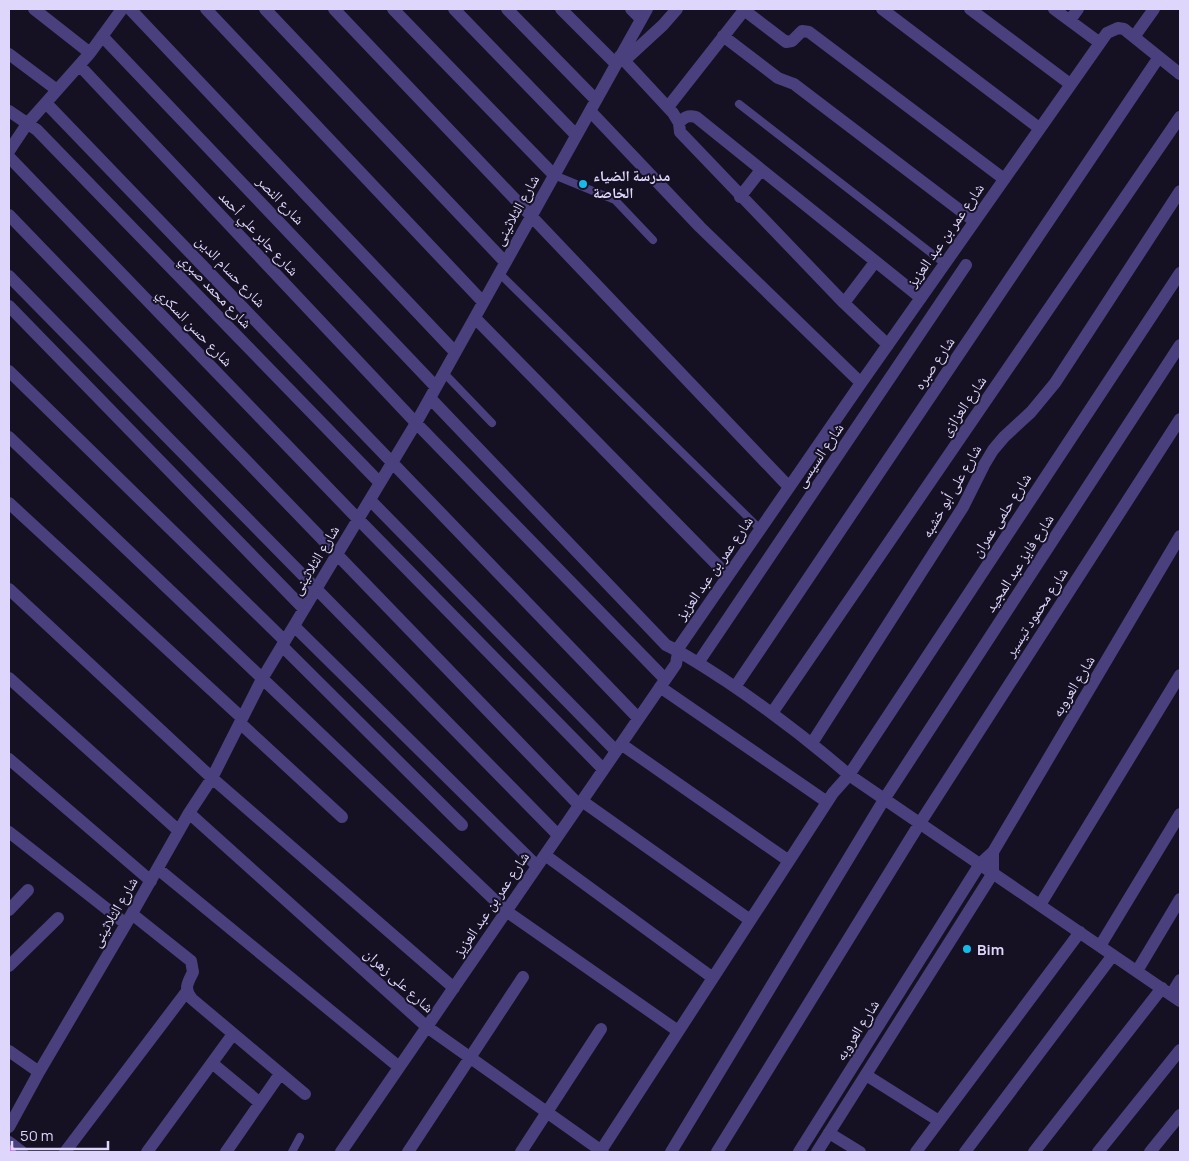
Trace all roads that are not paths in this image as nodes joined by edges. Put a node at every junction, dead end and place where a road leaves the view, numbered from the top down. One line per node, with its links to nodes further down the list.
1 (34, 9): 25 (street)
2 (122, 9): 21 (street)
3 (130, 9): 67 (street)
4 (206, 9): 61 (street)
5 (265, 9): 57 (street)
6 (334, 9): 51 (street)
7 (393, 9): 46 (street)
8 (454, 9): 42 (street)
9 (507, 9): 35 (street)
10 (561, 9): 28 (street)
11 (631, 9): 19 (street)
12 (677, 9): 28 (street)
13 (744, 9): 22 (street); 47 (street)
14 (882, 9): 41 (street)
15 (970, 9): 31 (street)
16 (1054, 9): 20 (street)
17 (1078, 9): 20 (street)
18 (1154, 9): 23 (street)
19 (644, 14): 28 (street, شارع الثلاثينى)
20 (1070, 20): 24 (street)
21 (102, 36): 25 (street); 71 (street, شارع النصر)
22 (723, 36): 36 (street); 52 (street)
23 (1134, 37): 24 (street, شارع عمر بن عبد العزيز); 27 (street)
24 (1100, 43): 31 (street, شارع عمر بن عبد العزيز)
25 (90, 53): 29 (street)
26 (9, 54): 32 (street)
27 (1159, 57): 30 (street); 97 (street, شارع صبره)
28 (620, 60): 35 (street, شارع الثلاثينى); 36 (street)
29 (79, 65): 32 (street); 73 (street, شارع جابر علي أحمد)
30 (1180, 74)
31 (1070, 84): 41 (street, شارع عمر بن عبد العزيز)
32 (57, 90): 33 (street)
33 (46, 103): 40 (street); 76 (street, شارع حسام الدين)
34 (739, 104): 55 (lane)
35 (593, 105): 42 (street, شارع الثلاثينى); 70 (street)
36 (668, 107): 39 (street)
37 (9, 111): 40 (street, شارع محمد صبري)
38 (1180, 117): 98 (street, شارع العزازى)
39 (679, 123): 45 (street); 49 (street)
40 (27, 124): 43 (street); 77 (street, شارع محمد صبري)
41 (1039, 128): 47 (street, شارع عمر بن عبد العزيز)
42 (576, 135): 46 (street, شارع الثلاثينى)
43 (9, 151)
44 (9, 157): 81 (street, شارع حسن السكري)
45 (762, 170): 49 (street); 54 (street)
46 (554, 175): 51 (street, شارع الثلاثينى); 53 (lane)
47 (1004, 179): 52 (street, شارع عمر بن عبد العزيز)
48 (1180, 191): 101 (street, شارع على أبو خشبه)
49 (740, 197): 62 (street)
50 (9, 215): 84 (street)
51 (531, 216): 57 (street, شارع الثلاثينى); 78 (street)
52 (974, 221): 55 (street, شارع عمر بن عبد العزيز)
53 (653, 240)
54 (876, 262): 60 (street); 62 (street)
55 (944, 263): 60 (street, شارع عمر بن عبد العزيز)
56 (966, 265): 92 (street, شارع السيسى)
57 (502, 268): 61 (street, شارع الثلاثينى); 82 (lane)
58 (1180, 273): 105 (street, شارع حلمى عمران)
59 (9, 276): 87 (street)
60 (920, 298): 65 (street, شارع عمر بن عبد العزيز)
61 (483, 302): 64 (street, شارع الثلاثينى)
62 (844, 303): 65 (street)
63 (9, 306): 88 (street)
64 (474, 318): 67 (street, شارع الثلاثينى); 85 (street)
65 (888, 344): 70 (street, شارع عمر بن عبد العزيز)
66 (1180, 345): 107 (street, شارع فايز عبد المجيد)
67 (455, 352): 69 (street, شارع الثلاثينى)
68 (9, 370): 90 (street)
69 (444, 373): 71 (street, شارع الثلاثينى); 74 (lane)
70 (861, 383): 78 (street, شارع عمر بن عبد العزيز)
71 (433, 392): 73 (street, شارع الثلاثينى); 91 (street, شارع النصر)
72 (1180, 419): 113 (street, شارع محمود تيسير)
73 (416, 423): 76 (street, شارع الثلاثينى); 96 (street, شارع جابر علي أحمد)
74 (492, 423)
75 (9, 437): 95 (street)
76 (393, 462): 77 (street, شارع الثلاثينى); 99 (street, شارع حسام الدين)
77 (380, 483): 79 (street, شارع الثلاثينى)
78 (789, 487): 82 (street, شارع عمر بن عبد العزيز)
79 (370, 500): 81 (street, شارع الثلاثينى); 102 (street)
80 (9, 503): 100 (street)
81 (358, 519): 84 (street, شارع الثلاثينى); 104 (street, شارع حسن السكري)
82 (760, 529): 85 (street, شارع عمر بن عبد العزيز)
83 (1180, 536): 118 (street, شارع العروبه)
84 (337, 555): 87 (street, شارع الثلاثينى); 109 (street)
85 (728, 576): 91 (street, شارع عمر بن عبد العزيز)
86 (9, 589): 106 (street)
87 (316, 590): 88 (street, شارع الثلاثينى); 117 (street)
88 (304, 609): 89 (street, شارع الثلاثينى)
89 (294, 626): 90 (street, شارع الثلاثينى); 122 (street)
90 (283, 644): 95 (street, شارع الثلاثينى); 114 (street)
91 (677, 650): 92 (street, شارع النصر); 96 (street, شارع عمر بن عبد العزيز)
92 (698, 663): 97 (street, شارع النصر)
93 (1180, 676): 128 (street)
94 (9, 678): 115 (street)
95 (262, 679): 100 (street, شارع الثلاثينى); 130 (street)
96 (662, 683): 99 (street, شارع عمر بن عبد العزيز); 108 (street, شارع جابر علي أحمد)
97 (735, 688): 98 (street, شارع النصر)
98 (772, 713): 101 (street, شارع النصر)
99 (638, 718): 102 (street, شارع عمر بن عبد العزيز)
100 (241, 721): 106 (street, شارع الثلاثينى); 112 (street)
101 (812, 743): 105 (street, شارع النصر)
102 (618, 747): 104 (street, شارع عمر بن عبد العزيز); 120 (street)
103 (9, 759): 125 (street)
104 (604, 769): 109 (street, شارع عمر بن عبد العزيز)
105 (849, 774): 107 (street, شارع النصر); 108 (street, شارع حلمى عمران)
106 (212, 778): 110 (street, شارع الثلاثينى); 142 (street)
107 (885, 798): 113 (street, شارع النصر); 175 (street, شارع فايز عبد المجيد)
108 (827, 802): 120 (street, شارع حلمى عمران)
109 (580, 803): 117 (street, شارع عمر بن عبد العزيز); 133 (street)
110 (189, 813): 115 (street, شارع الثلاثينى); 145 (street, شارع على زهران)
111 (1180, 814): 135 (street)
112 (342, 817)
113 (920, 823): 121 (street, شارع النصر); 176 (street, شارع محمود تيسير)
114 (462, 825)
115 (179, 831): 123 (street, شارع الثلاثينى)
116 (9, 833): 132 (street)
117 (558, 835): 119 (street, شارع عمر بن عبد العزيز)
118 (994, 852): 121 (street, شارع العروبه); 124 (street, شارع العروبه)
119 (545, 855): 122 (street, شارع عمر بن عبد العزيز); 140 (street)
120 (789, 861): 133 (street, شارع حلمى عمران)
121 (980, 864): 124 (street, شارع النصر); 177 (street, شارع العروبه)
122 (537, 866): 130 (street, شارع عمر بن عبد العزيز)
123 (158, 869): 125 (street, شارع الثلاثينى); 153 (street)
124 (993, 872): 128 (street, شارع النصر); 156 (street, شارع العروبه)
125 (151, 881): 132 (street, شارع الثلاثينى)
126 (28, 890): 129 (street)
127 (1180, 899): 138 (street)
128 (1040, 905): 134 (street, شارع النصر)
129 (9, 910)
130 (506, 911): 142 (street, شارع عمر بن عبد العزيز); 147 (street)
131 (58, 918): 137 (street)
132 (129, 919): 143 (street); 154 (street, شارع الثلاثينى)
133 (750, 920): 140 (street, شارع حلمى عمران)
134 (1080, 932): 135 (street, شارع النصر); 161 (street)
135 (1100, 946): 136 (street, شارع النصر)
136 (1113, 955): 138 (street, شارع النصر); 181 (street)
137 (9, 966)
138 (1137, 971): 144 (street, شارع النصر)
139 (523, 977): 151 (street)
140 (713, 978): 147 (street, شارع حلمى عمران)
141 (1180, 980): 144 (street)
142 (454, 988): 145 (street, شارع عمر بن عبد العزيز)
143 (187, 991): 148 (street); 167 (street)
144 (1171, 995): 182 (street)
145 (427, 1027): 151 (street, شارع على زهران); 153 (street, شارع عمر بن عبد العزيز)
146 (601, 1029): 159 (street)
147 (678, 1032): 174 (street, شارع حلمى عمران)
148 (233, 1034): 152 (street); 155 (street)
149 (1180, 1050): 183 (street)
150 (9, 1051): 154 (street)
151 (470, 1058): 159 (street, شارع على زهران); 172 (street)
152 (212, 1063): 158 (street); 168 (street)
153 (399, 1067): 171 (street, شارع عمر بن عبد العزيز)
154 (39, 1072): 162 (street, شارع الثلاثينى)
155 (280, 1074): 157 (street); 158 (street)
156 (866, 1075): 161 (street); 163 (street, شارع العروبه)
157 (305, 1094)
158 (260, 1103): 169 (street)
159 (547, 1113): 173 (street); 174 (street, شارع على زهران)
160 (1180, 1115): 184 (street)
161 (939, 1121): 180 (street)
162 (9, 1127)
163 (829, 1133): 178 (street, شارع العروبه); 179 (street)
164 (300, 1138): 170 (lane)
165 (9, 1142): 166 (street)
166 (22, 1152)
167 (65, 1152)
168 (147, 1152)
169 (226, 1152)
170 (292, 1152)
171 (341, 1152)
172 (408, 1152)
173 (521, 1152)
174 (601, 1152)
175 (671, 1152)
176 (718, 1152)
177 (799, 1152)
178 (817, 1152)
179 (860, 1152)
180 (916, 1152)
181 (965, 1152)
182 (1034, 1152)
183 (1098, 1152)
184 (1150, 1152)

